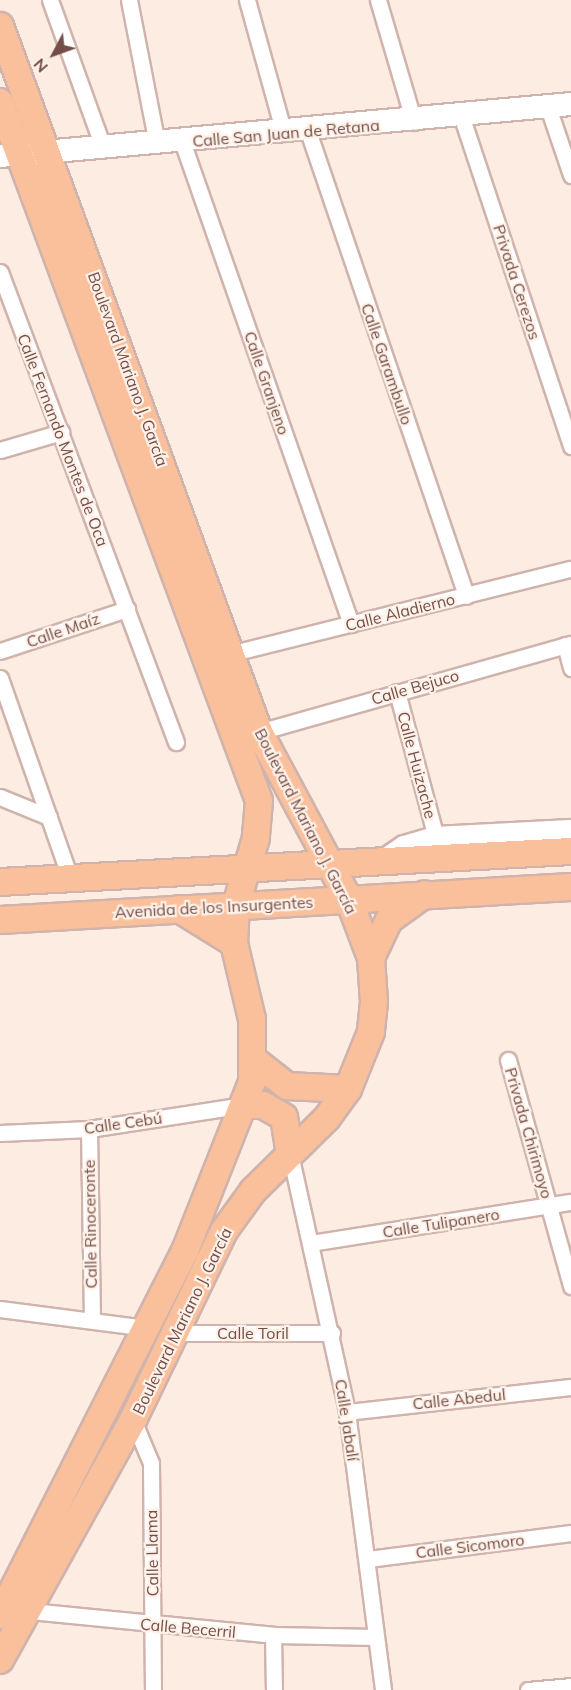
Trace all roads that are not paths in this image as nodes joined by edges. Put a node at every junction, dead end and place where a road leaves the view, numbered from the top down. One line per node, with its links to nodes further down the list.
1 (50, 0): 15 (street)
2 (129, 0): 14 (street)
3 (247, 0): 12 (street)
4 (378, 0): 10 (street)
5 (0, 26): 16 (main road, Boulevard Mariano J. García)
6 (0, 102): 17 (main road, Boulevard Mariano J. García)
7 (571, 104): 8 (street, Calle San Juan de Retana)
8 (548, 107): 9 (street, Calle San Juan de Retana); 18 (street)
9 (462, 118): 10 (street, Calle San Juan de Retana); 21 (street, Privada Cerezos)
10 (414, 122): 11 (street, Calle San Juan de Retana)
11 (308, 131): 12 (street, Calle San Juan de Retana); 24 (street, Calle Garambullo)
12 (284, 133): 13 (street, Calle San Juan de Retana)
13 (182, 141): 14 (street, Calle San Juan de Retana); 27 (street, Calle Granjeno)
14 (157, 144): 15 (street, Calle San Juan de Retana)
15 (104, 147): 16 (street, Calle San Juan de Retana)
16 (51, 152): 17 (street, Calle San Juan de Retana); 26 (main road, Boulevard Mariano J. García)
17 (10, 155): 26 (main road, Boulevard Mariano J. García)
18 (571, 175)
19 (0, 272): 20 (street, Calle Fernando Montes de Oca)
20 (61, 432): 22 (street); 25 (street, Calle Fernando Montes de Oca)
21 (571, 446)
22 (0, 450)
23 (571, 569): 24 (street, Calle Aladierno)
24 (466, 596): 27 (street, Calle Aladierno)
25 (127, 609): 29 (street, Calle Maíz); 35 (street, Calle Fernando Montes de Oca)
26 (204, 615): 30 (main road, Boulevard Mariano J. García); 43 (main road, Boulevard Mariano J. García)
27 (351, 624): 30 (street, Calle Aladierno)
28 (568, 644): 31 (street); 33 (street, Calle Bejuco)
29 (0, 651)
30 (229, 654): 34 (main road, Boulevard Mariano J. García)
31 (571, 668)
32 (0, 678): 37 (street)
33 (397, 692): 34 (street, Calle Bejuco); 39 (street, Calle Huizache)
34 (259, 732): 42 (main road, Boulevard Mariano J. García)
35 (176, 742)
36 (0, 797): 37 (street)
37 (50, 817): 44 (street)
38 (571, 831): 39 (street)
39 (436, 838): 41 (street)
40 (571, 851): 41 (main road)
41 (385, 860): 42 (main road)
42 (329, 863): 43 (main road); 48 (main road, Boulevard Mariano J. García)
43 (248, 866): 44 (main road); 49 (main road, Boulevard Mariano J. García)
44 (70, 878): 45 (main road)
45 (0, 882)
46 (571, 887): 47 (main road, Avenida de los Insurgentes)
47 (428, 893): 48 (main road, Avenida de los Insurgentes); 53 (main road)
48 (349, 900): 49 (main road, Avenida de los Insurgentes); 53 (main road, Boulevard Mariano J. García)
49 (236, 905): 50 (main road, Avenida de los Insurgentes); 52 (main road, Boulevard Mariano J. García)
50 (178, 909): 51 (main road, Avenida de los Insurgentes); 52 (main road)
51 (0, 920)
52 (234, 943): 55 (main road, Boulevard Mariano J. García)
53 (371, 958): 56 (main road, Boulevard Mariano J. García)
54 (508, 1060): 62 (street, Privada Chirimoyo)
55 (255, 1061): 56 (main road); 57 (main road, Boulevard Mariano J. García)
56 (348, 1089): 60 (main road, Boulevard Mariano J. García)
57 (244, 1105): 58 (street, Calle Cebú); 60 (main road); 67 (main road, Boulevard Mariano J. García)
58 (88, 1129): 59 (street, Calle Cebú); 66 (street, Calle Rinoceronte)
59 (0, 1133)
60 (290, 1154): 63 (street, Calle Jabalí); 68 (main road, Boulevard Mariano J. García)
61 (571, 1202): 62 (street, Calle Tulipanero)
62 (550, 1206): 63 (street, Calle Tulipanero); 64 (street, Privada Chirimoyo)
63 (311, 1243): 69 (street, Calle Jabalí)
64 (571, 1286)
65 (0, 1309): 66 (street)
66 (92, 1320): 67 (street)
67 (146, 1328): 75 (main road, Boulevard Mariano J. García)
68 (174, 1333): 69 (street, Calle Toril); 72 (main road, Boulevard Mariano J. García)
69 (332, 1333): 71 (street, Calle Jabalí)
70 (571, 1387): 71 (street, Calle Abedul)
71 (347, 1412): 74 (street, Calle Jabalí)
72 (133, 1420): 75 (main road, Boulevard Mariano J. García); 76 (street, Calle Llama)
73 (571, 1533): 74 (street, Calle Sicomoro)
74 (368, 1559): 78 (street, Calle Jabalí)
75 (8, 1611): 76 (street, Calle Becerril); 79 (main road, Boulevard Mariano J. García)
76 (153, 1625): 77 (street, Calle Becerril); 81 (street, Calle Llama)
77 (273, 1635): 78 (street, Calle Becerril); 82 (street)
78 (376, 1637): 83 (street, Calle Jabalí)
79 (0, 1660)
80 (571, 1686): 84 (street)
81 (153, 1690)
82 (274, 1690)
83 (383, 1690)
84 (528, 1690)

